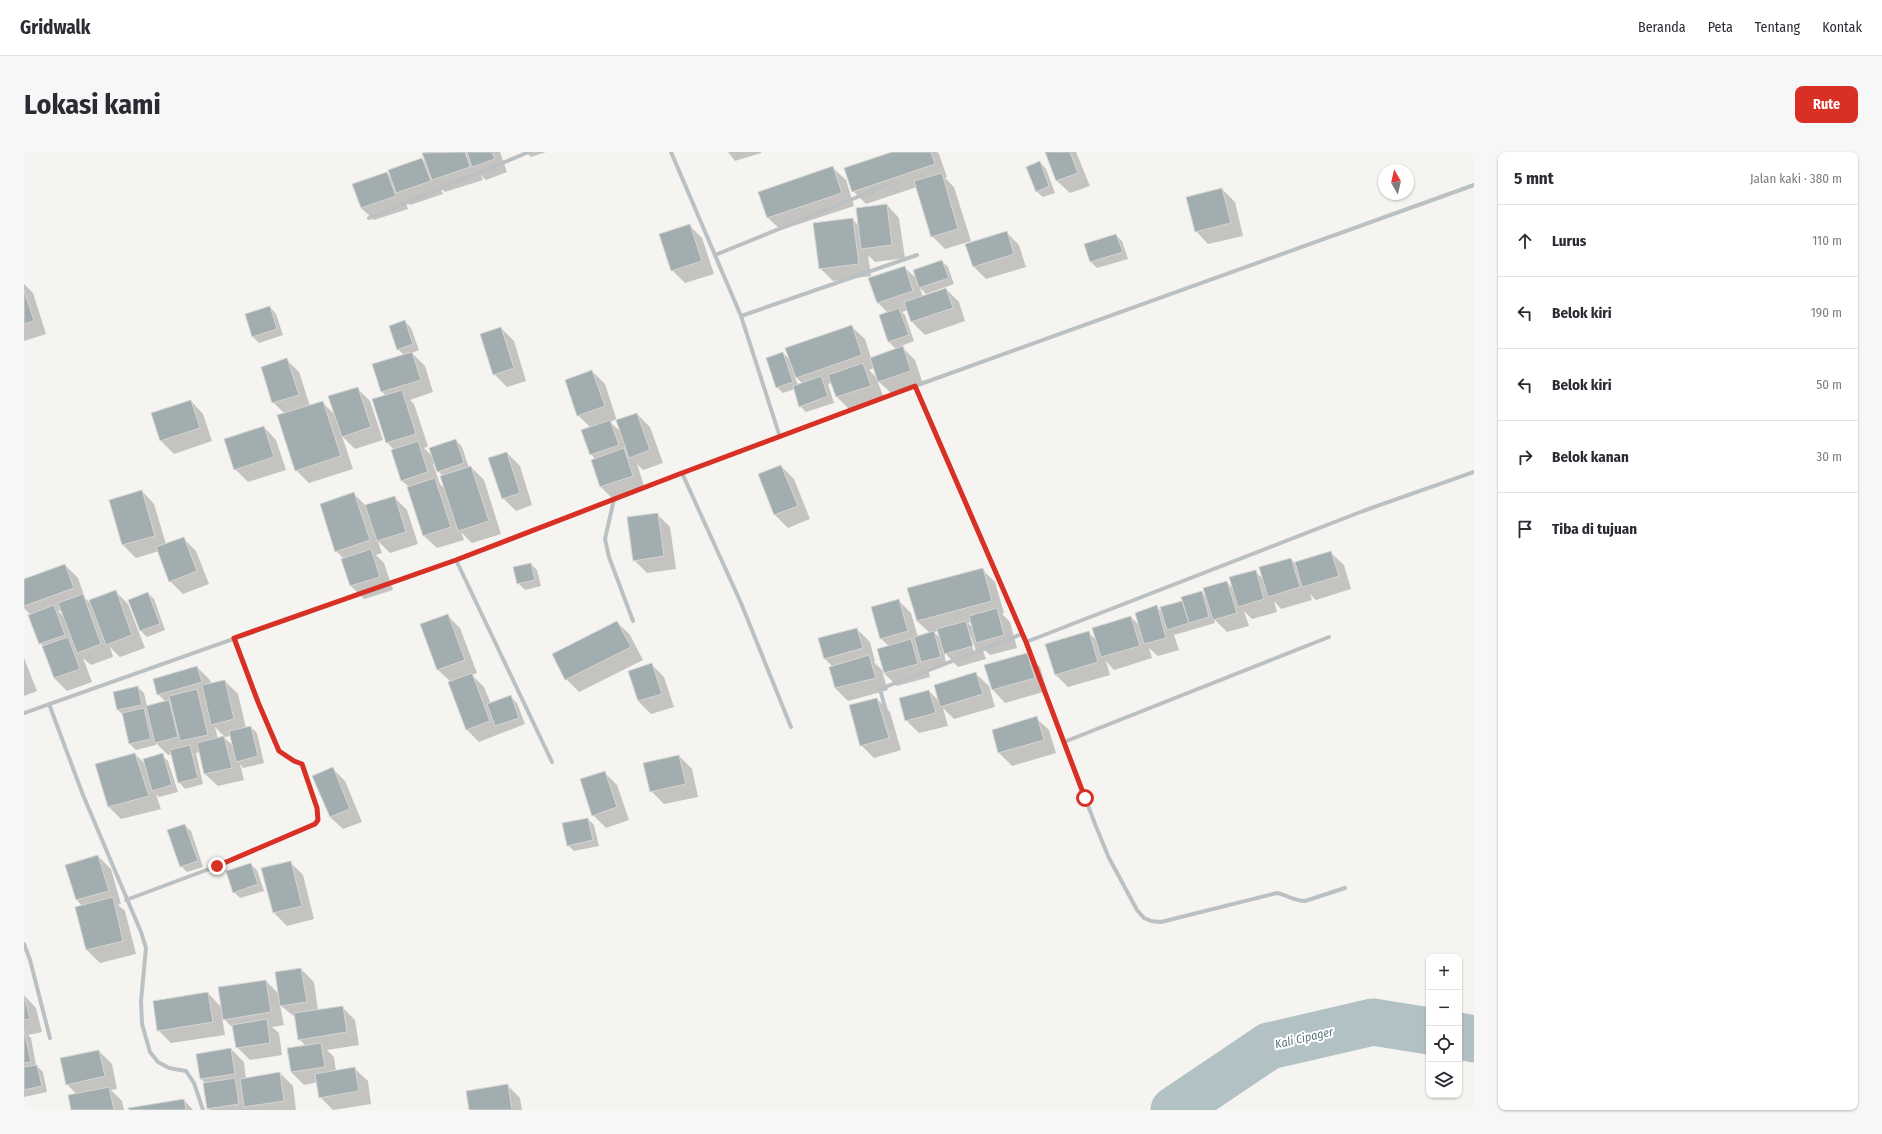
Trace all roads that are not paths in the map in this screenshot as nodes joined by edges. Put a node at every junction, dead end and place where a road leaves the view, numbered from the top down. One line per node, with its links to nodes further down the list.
1 (529, 152): 5 (street)
2 (670, 152): 6 (street)
3 (886, 185): 6 (street)
4 (1474, 185): 9 (street)
5 (368, 218)
6 (715, 255): 8 (street)
7 (917, 255): 8 (street)
8 (742, 316): 10 (street)
9 (915, 386): 10 (street); 16 (street)
10 (780, 437): 12 (street)
11 (1474, 472): 19 (street)
12 (682, 473): 13 (street); 22 (street)
13 (614, 499): 14 (street); 15 (street)
14 (456, 560): 18 (street); 25 (street)
15 (633, 621)
16 (1022, 634): 19 (street); 23 (street)
17 (1329, 637): 24 (street)
18 (234, 638): 20 (street); 27 (street)
19 (1026, 642): 24 (street)
20 (49, 704): 21 (street); 27 (street)
21 (24, 713)
22 (791, 727)
23 (891, 729)
24 (1064, 742): 26 (street)
25 (552, 762)
26 (1345, 888)
27 (126, 900): 30 (street)
28 (24, 944): 29 (street)
29 (50, 1038)
30 (203, 1110)

